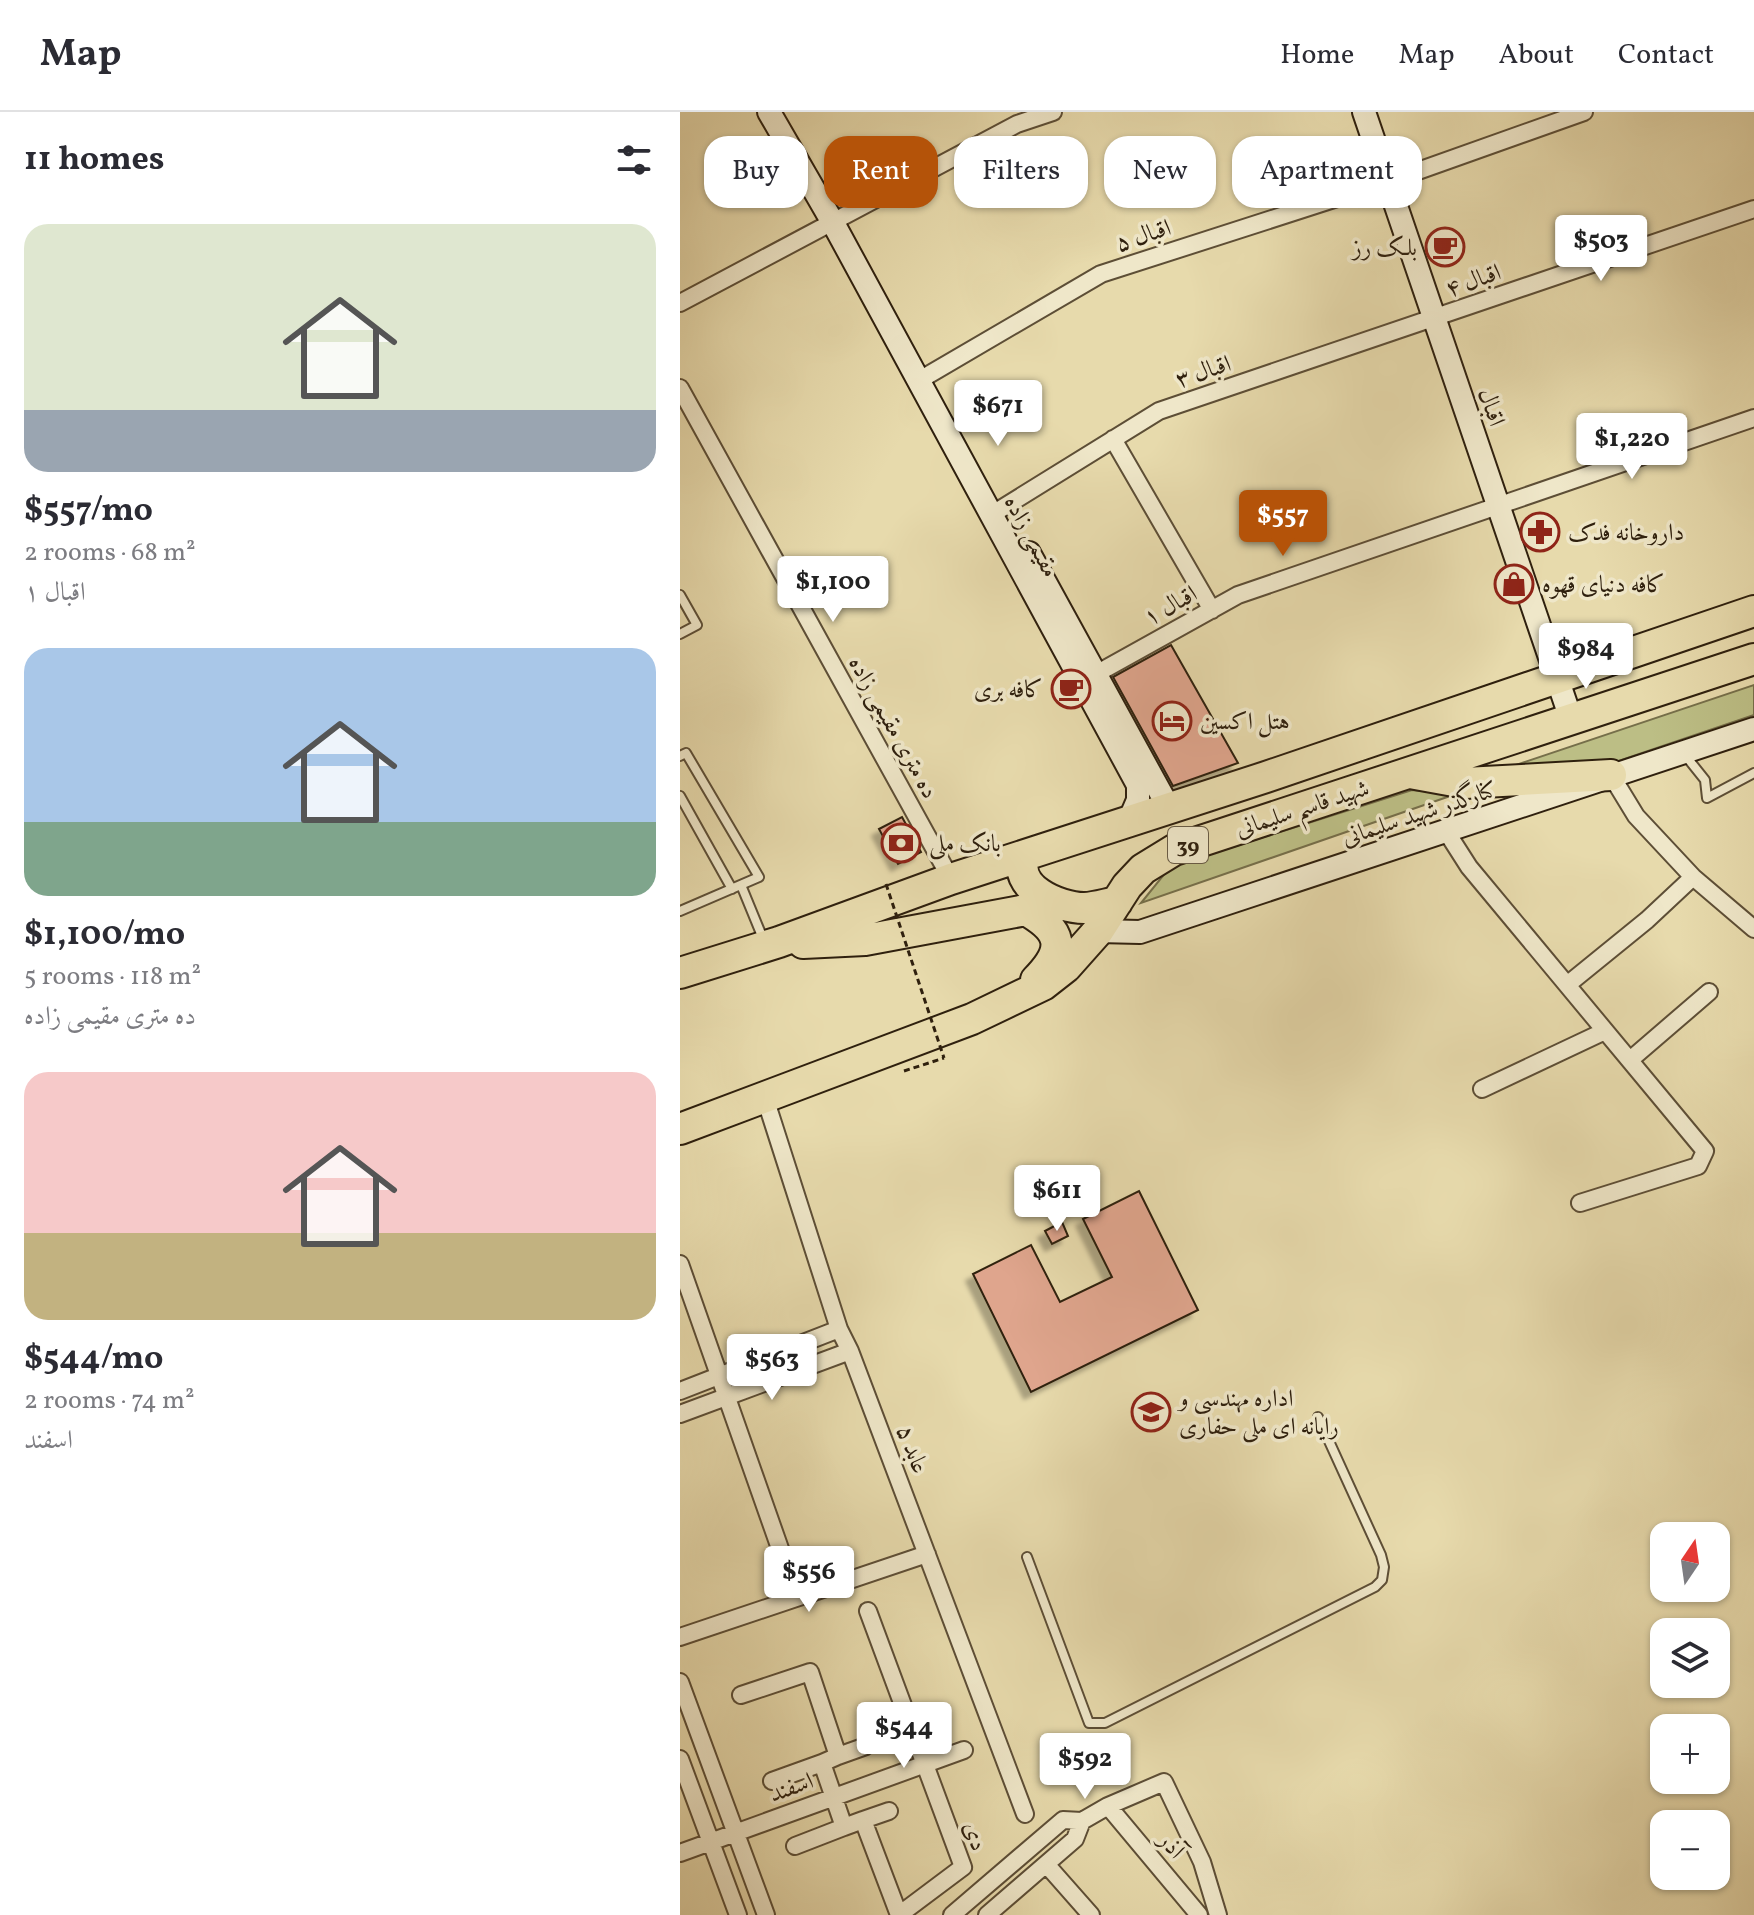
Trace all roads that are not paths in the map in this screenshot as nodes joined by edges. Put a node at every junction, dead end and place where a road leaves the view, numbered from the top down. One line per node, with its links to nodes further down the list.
1 (769, 112): 11 (main road)
2 (785, 112): 11 (main road)
3 (1053, 112): 11 (street)
4 (1364, 112): 6 (main road, اقبال)
5 (1584, 112): 7 (street, اقبال ۵)
6 (1372, 136)
7 (1422, 170)
8 (1306, 208): 14 (street, اقبال ۵)
9 (1396, 208): 13 (main road, اقبال)
10 (1754, 209): 13 (street, اقبال ۴)
11 (838, 218): 12 (street); 14 (main road)
12 (680, 303)
13 (1434, 319): 17 (street, اقبال ۳); 18 (main road, اقبال)
14 (925, 378): 19 (main road)
15 (680, 388): 41 (street, ده متری مقیمی زاده)
16 (1754, 418): 18 (street, اقبال ۱)
17 (1113, 439): 19 (street, اقبال ۳); 21 (street)
18 (1498, 505): 21 (street, اقبال ۱); 26 (main road, اقبال)
19 (998, 512): 25 (main road)
20 (680, 595): 23 (lane)
21 (1212, 610): 25 (street, اقبال ۱)
22 (1754, 611): 26 (highway, شهید قاسم سلیمانی / 39)
23 (680, 634)
24 (1754, 659): 27 (highway, شهید قاسم سلیمانی / 39)
25 (1089, 678): 36 (main road); 37 (main road)
26 (1557, 678): 27 (main road, اقبال); 36 (highway, شهید قاسم سلیمانی / 39)
27 (1571, 719): 32 (highway, شهید قاسم سلیمانی / 39)
28 (1754, 729): 29 (lane); 30 (main road, کنارگذر شهید سلیمانی)
29 (1754, 742)
30 (1682, 752): 33 (lane); 34 (main road, کنارگذر شهید سلیمانی)
31 (680, 756): 42 (lane)
32 (1408, 773): 34 (highway); 43 (highway, شهید قاسم سلیمانی / 39)
33 (1754, 773)
34 (1611, 775): 38 (main road, کنارگذر شهید سلیمانی); 40 (street)
35 (680, 796): 42 (lane)
36 (1169, 808): 37 (highway, شهید قاسم سلیمانی / 39)
37 (1129, 821): 39 (highway, شهید قاسم سلیمانی / 39)
38 (1446, 831): 46 (main road, کنارگذر شهید سلیمانی); 49 (street)
39 (1025, 855): 41 (highway, شهید قاسم سلیمانی / 39); 43 (highway)
40 (1693, 877): 45 (street); 49 (street)
41 (951, 879): 47 (highway, شهید قاسم سلیمانی / 39)
42 (736, 887): 44 (lane); 47 (lane)
43 (1117, 902): 46 (highway, شهید قاسم سلیمانی / 39)
44 (680, 911)
45 (1754, 929)
46 (1098, 931): 51 (highway, شهید قاسم سلیمانی / 39)
47 (773, 944): 48 (highway, شهید قاسم سلیمانی / 39); 51 (highway)
48 (680, 973)
49 (1567, 985): 52 (street)
50 (1709, 992): 53 (street)
51 (1016, 996): 55 (highway, شهید قاسم سلیمانی / 39)
52 (1605, 1031): 53 (street); 54 (street)
53 (1630, 1060): 57 (street)
54 (1482, 1089)
55 (765, 1098): 56 (highway, شهید قاسم سلیمانی / 39); 59 (street, عابد ۵)
56 (680, 1129)
57 (1580, 1203)
58 (680, 1264): 61 (street)
59 (839, 1329): 60 (street, عابد ۵); 61 (street)
60 (850, 1351): 63 (street); 66 (street, عابد ۵)
61 (719, 1376): 62 (street); 63 (street)
62 (680, 1391)
63 (727, 1397): 64 (street); 68 (street)
64 (680, 1414)
65 (1318, 1417): 67 (lane)
66 (927, 1554): 68 (street); 83 (street, عابد ۵)
67 (1027, 1557)
68 (797, 1597): 70 (street)
69 (868, 1611): 78 (street, دی)
70 (680, 1637)
71 (680, 1682): 87 (street)
72 (741, 1695): 75 (street)
73 (866, 1746): 75 (street)
74 (964, 1750): 78 (street, اسفند)
75 (838, 1756): 77 (street)
76 (680, 1759): 88 (street)
77 (822, 1763): 79 (street); 80 (street)
78 (923, 1764): 80 (street, اسفند); 95 (street, دی)
79 (772, 1781)
80 (834, 1797): 86 (street); 87 (street, اسفند)
81 (1108, 1806): 85 (street); 98 (street, آذر); 99 (street)
82 (889, 1811): 84 (street)
83 (1025, 1814)
84 (863, 1820): 86 (street); 95 (street)
85 (1082, 1821): 91 (street); 96 (street)
86 (844, 1827): 89 (street)
87 (735, 1833): 88 (street, اسفند); 94 (street)
88 (711, 1842): 90 (street, اسفند); 93 (street)
89 (795, 1846)
90 (680, 1853)
91 (1046, 1864): 92 (street); 97 (street)
92 (991, 1914)
93 (738, 1915)
94 (766, 1915)
95 (899, 1915)
96 (952, 1915)
97 (1091, 1915)
98 (1199, 1915)
99 (1218, 1915)

